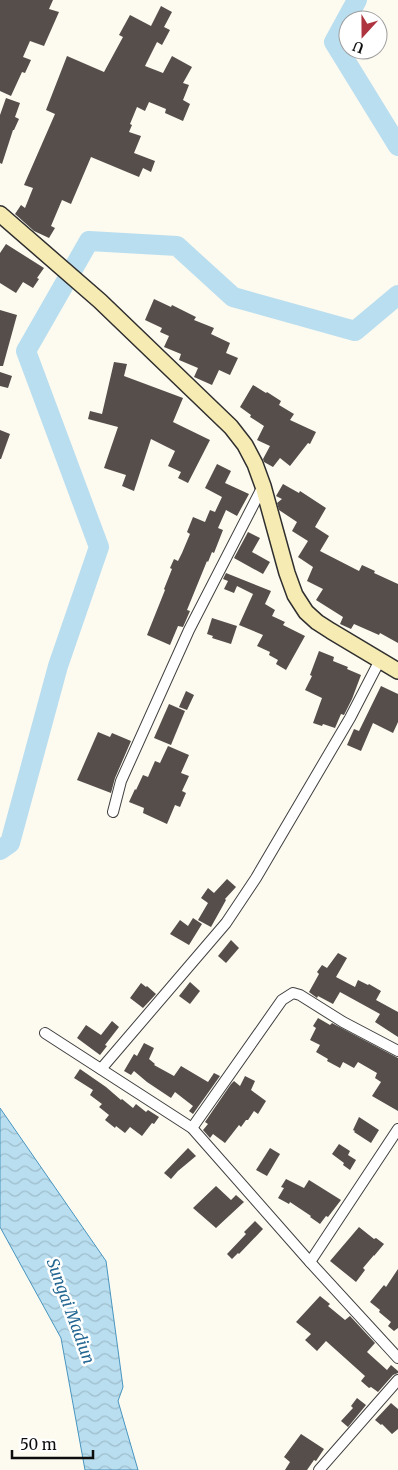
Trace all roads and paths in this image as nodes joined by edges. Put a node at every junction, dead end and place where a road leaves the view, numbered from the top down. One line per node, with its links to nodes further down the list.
1 (0, 214): 2 (main road)
2 (263, 486): 3 (main road); 5 (street)
3 (380, 660): 4 (main road); 8 (street)
4 (398, 670)
5 (113, 812)
6 (45, 1033): 8 (street)
7 (398, 1051): 9 (street)
8 (101, 1069): 9 (street)
9 (192, 1128): 11 (street)
10 (398, 1129): 11 (street)
11 (310, 1262): 12 (street)
12 (398, 1358)
13 (398, 1380): 14 (street)
14 (319, 1470)

